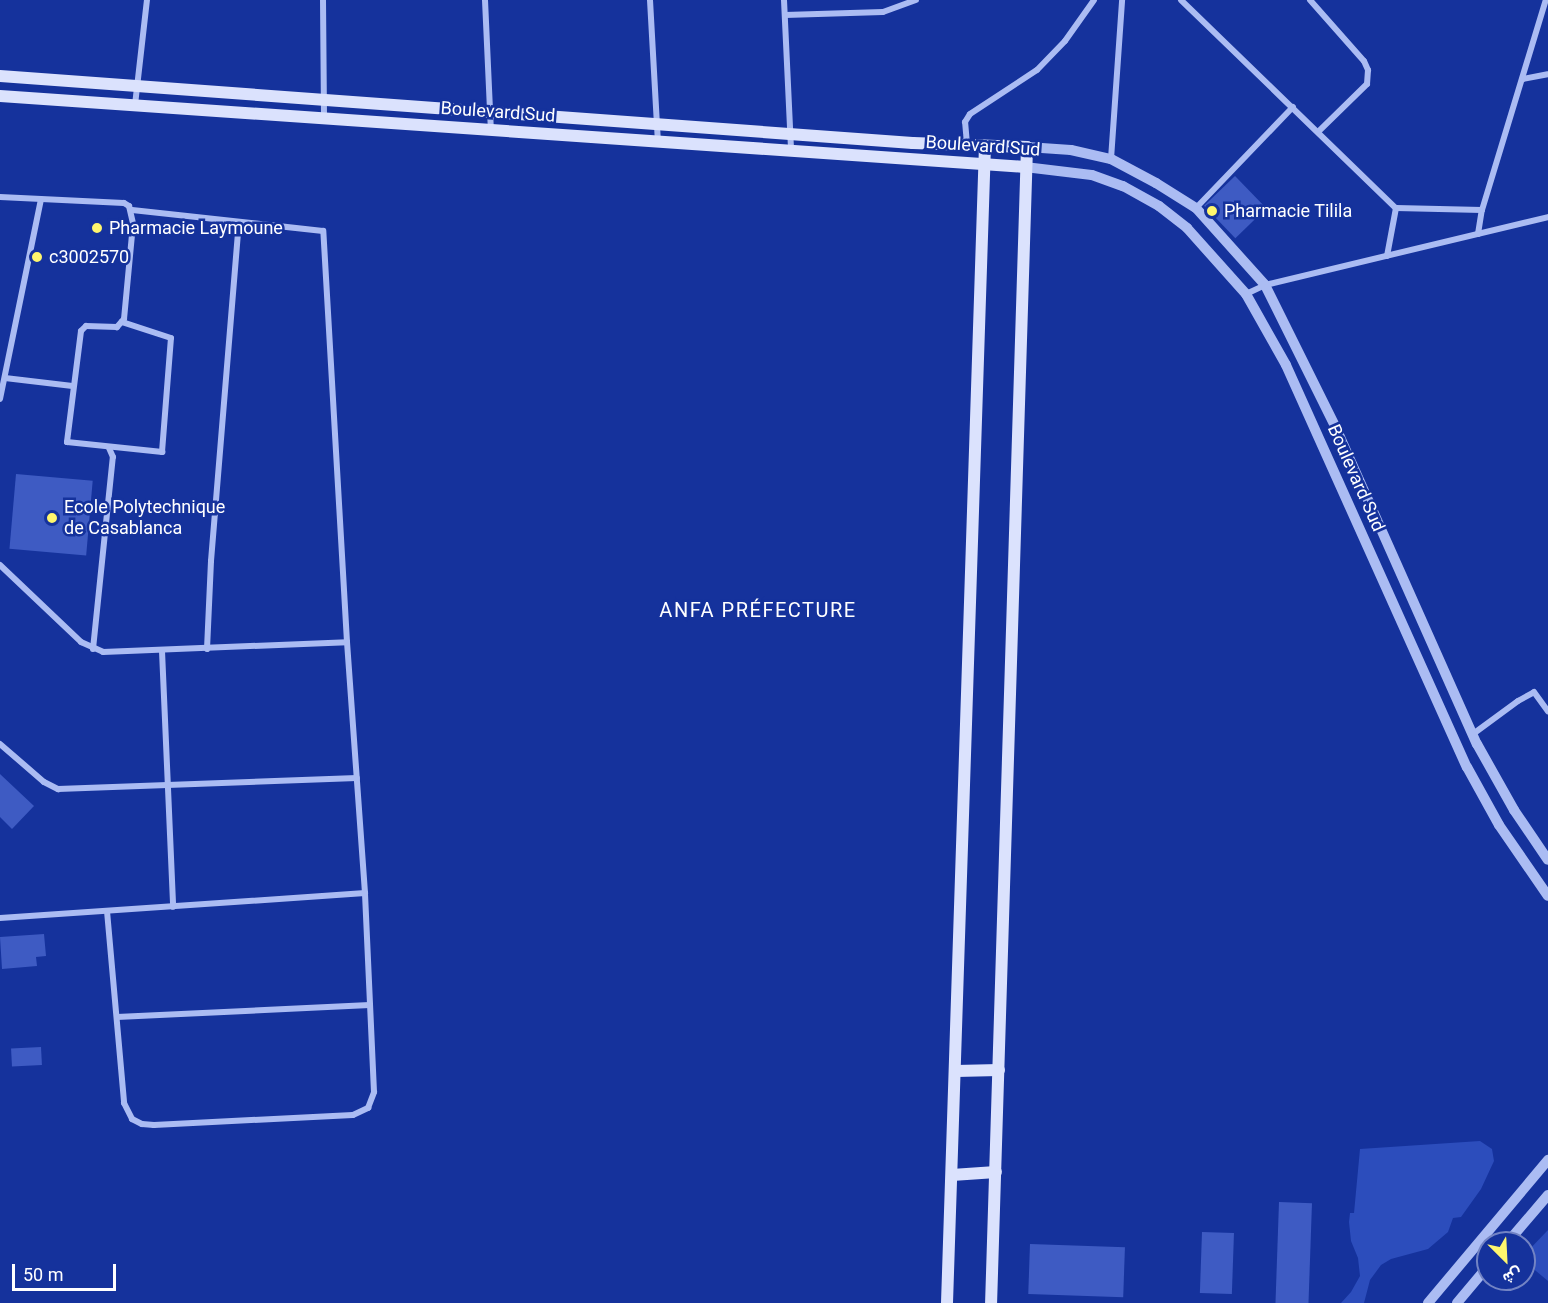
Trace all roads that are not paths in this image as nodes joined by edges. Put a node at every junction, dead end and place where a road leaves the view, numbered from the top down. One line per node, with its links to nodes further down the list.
1 (147, 0): 16 (street)
2 (323, 0): 18 (street)
3 (485, 0): 21 (street)
4 (650, 0): 23 (street)
5 (784, 0): 12 (street)
6 (916, 0): 12 (street)
7 (1094, 0): 28 (street)
8 (1122, 0): 32 (street)
9 (1181, 0): 20 (street)
10 (1310, 0): 25 (street)
11 (1546, 0): 15 (street)
12 (784, 15): 26 (street)
13 (1548, 74): 15 (street)
14 (0, 76): 16 (main road, Boulevard Sud)
15 (1523, 80): 40 (street)
16 (137, 87): 18 (main road, Boulevard Sud); 19 (street)
17 (0, 96): 19 (main road, Boulevard Sud)
18 (326, 101): 21 (main road, Boulevard Sud); 22 (street)
19 (135, 105): 22 (main road, Boulevard Sud)
20 (1293, 107): 25 (street); 37 (street)
21 (490, 112): 23 (main road, Boulevard Sud); 24 (street)
22 (324, 118): 24 (main road, Boulevard Sud)
23 (657, 124): 26 (main road, Boulevard Sud); 27 (street)
24 (491, 130): 27 (main road, Boulevard Sud)
25 (1319, 131): 38 (street)
26 (791, 134): 28 (main road, Boulevard Sud); 31 (street)
27 (658, 141): 31 (main road, Boulevard Sud)
28 (967, 145): 29 (main road, Boulevard Sud)
29 (985, 146): 30 (main road, Boulevard Sud); 33 (main road)
30 (1027, 147): 32 (street, Boulevard Sud); 34 (main road)
31 (790, 150): 33 (main road, Boulevard Sud)
32 (1111, 159): 37 (street, Boulevard Sud)
33 (984, 164): 34 (main road, Boulevard Sud); 71 (main road)
34 (1025, 167): 46 (street, Boulevard Sud); 70 (main road)
35 (0, 197): 36 (street)
36 (41, 199): 39 (street); 48 (street)
37 (1196, 208): 45 (street, Boulevard Sud)
38 (1396, 208): 40 (street); 44 (street)
39 (132, 210): 42 (street); 47 (street)
40 (1482, 210): 43 (street)
41 (1548, 217): 43 (street)
42 (239, 222): 53 (street); 55 (street)
43 (1478, 234): 44 (street)
44 (1387, 256): 45 (street)
45 (1265, 285): 46 (street); 58 (street, Boulevard Sud)
46 (1246, 294): 64 (street, Boulevard Sud)
47 (122, 322): 49 (street); 51 (street)
48 (5, 378): 49 (street); 50 (street)
49 (73, 386): 51 (street)
50 (0, 399)
51 (109, 448): 54 (street)
52 (0, 566): 54 (street)
53 (347, 642): 55 (street); 60 (street)
54 (93, 649): 56 (street)
55 (207, 649): 56 (street)
56 (162, 651): 61 (street)
57 (1548, 711): 58 (street)
58 (1473, 734): 62 (street, Boulevard Sud)
59 (0, 744): 61 (street)
60 (357, 778): 61 (street); 63 (street)
61 (168, 785): 65 (street)
62 (1548, 860)
63 (365, 893): 65 (street); 68 (street)
64 (1548, 896)
65 (173, 907): 66 (street)
66 (107, 911): 67 (street); 69 (street)
67 (0, 918)
68 (370, 1005): 69 (street); 69 (street)
69 (117, 1017)
70 (999, 1070): 71 (main road); 73 (main road)
71 (956, 1071): 74 (main road)
72 (1548, 1160): 80 (street)
73 (996, 1172): 74 (main road); 79 (main road)
74 (952, 1175): 78 (main road)
75 (1548, 1195): 76 (street)
76 (1518, 1231)
77 (1476, 1280): 81 (street)
78 (947, 1303)
79 (991, 1303)
80 (1428, 1303)
81 (1457, 1303)

